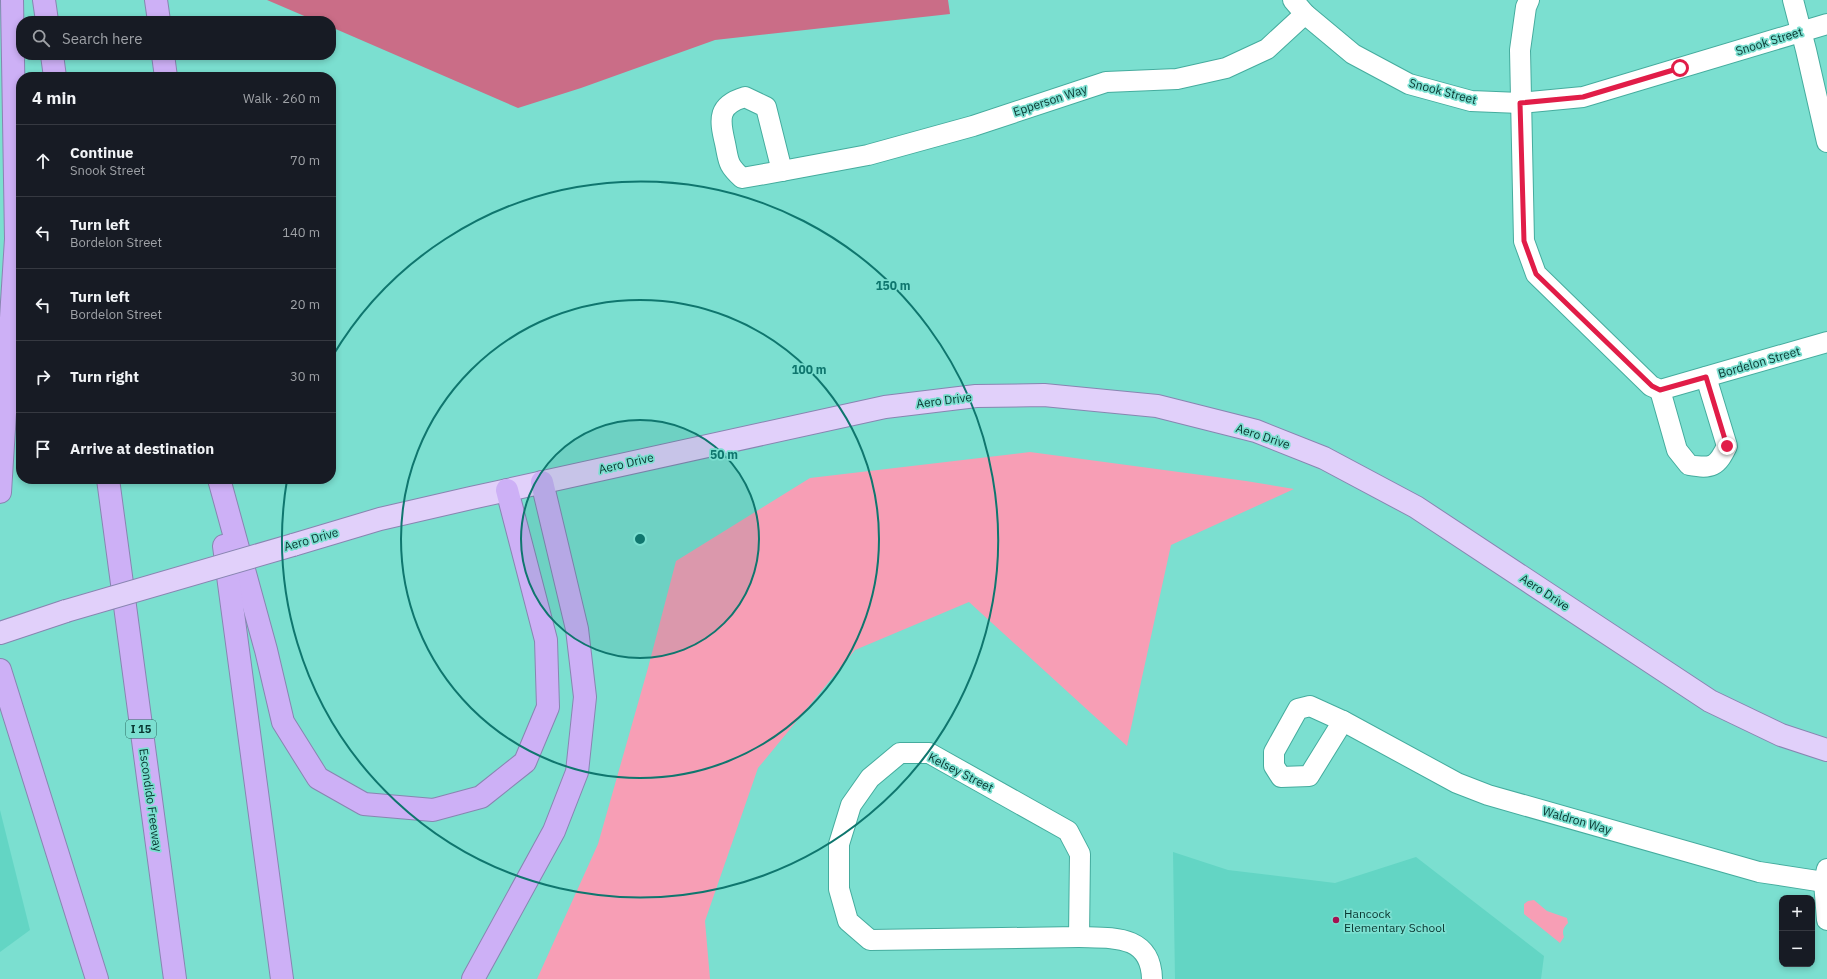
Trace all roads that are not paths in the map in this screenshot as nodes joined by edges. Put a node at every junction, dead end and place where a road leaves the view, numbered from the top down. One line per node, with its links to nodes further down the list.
1 (12, 0): 26 (highway)
2 (44, 0): 7 (highway)
3 (156, 0): 8 (highway)
4 (1529, 0): 15 (street)
5 (1793, 0): 10 (street)
6 (1299, 7): 15 (street, Snook Street); 17 (street, Epperson Way)
7 (46, 16)
8 (158, 16)
9 (1827, 24): 10 (street, Snook Street)
10 (1801, 32): 15 (street, Snook Street); 16 (street)
11 (53, 60): 13 (highway)
12 (164, 60): 14 (highway)
13 (54, 72)
14 (165, 72)
15 (1520, 103): 20 (street)
16 (1827, 142)
17 (782, 171)
18 (1827, 342): 19 (street, Bordelon Street)
19 (1706, 377): 20 (street, Bordelon Street); 20 (street)
20 (1660, 390)
21 (542, 482): 25 (main road, Aero Drive); 30 (main road, Aero Drive); 37 (highway)
22 (109, 484): 35 (highway, Escondido Freeway / I 15)
23 (217, 484): 36 (highway)
24 (220, 484): 25 (highway)
25 (507, 490): 27 (main road, Aero Drive, bridge)
26 (0, 492)
27 (0, 633)
28 (0, 670): 34 (highway)
29 (1343, 721): 31 (street, Waldron Way)
30 (1827, 750)
31 (1826, 875): 32 (street)
32 (1827, 920)
33 (1079, 937): 33 (street, Kelsey Street); 38 (street, Kelsey Street)
34 (97, 979)
35 (175, 979)
36 (282, 979)
37 (473, 979)
38 (1152, 979)

